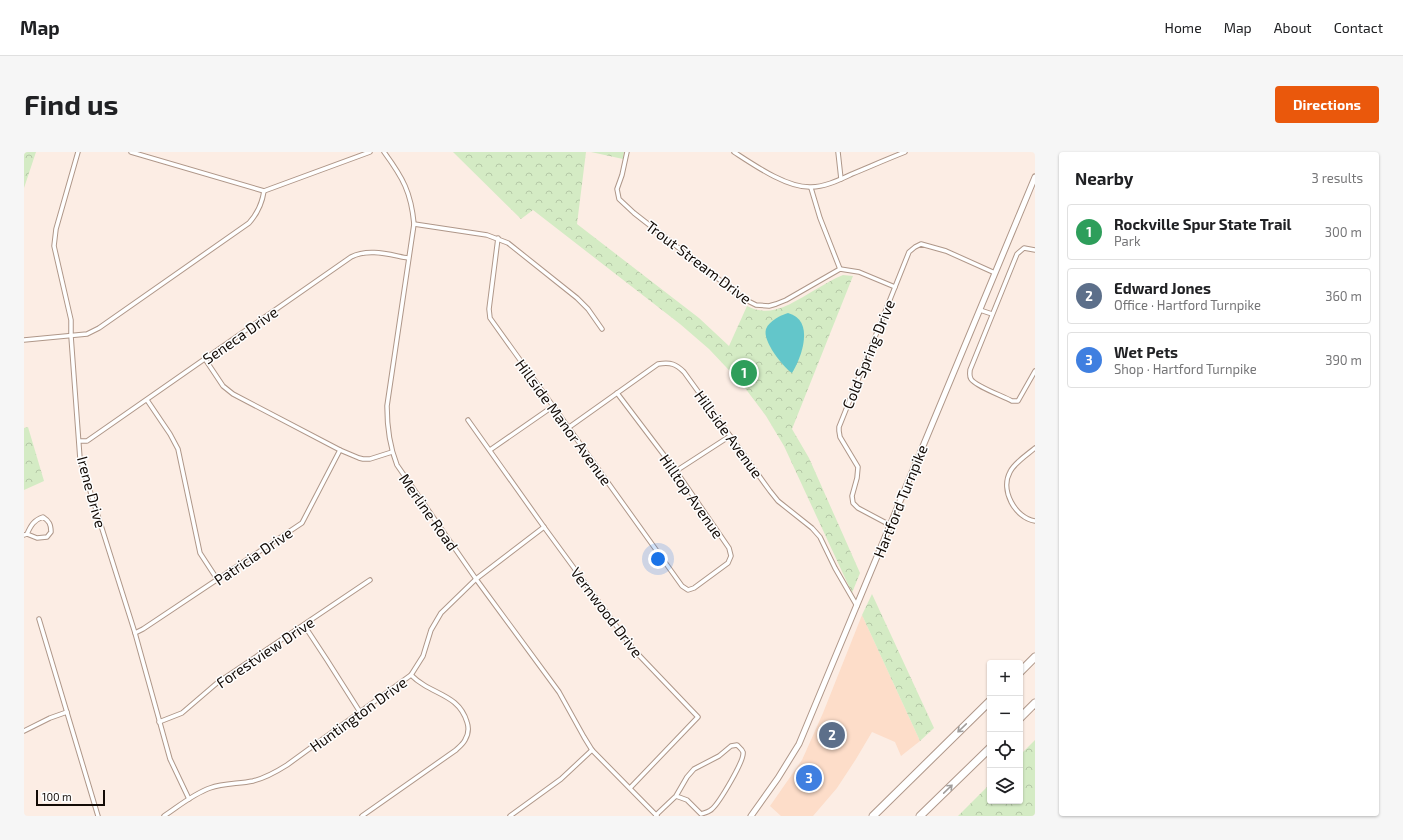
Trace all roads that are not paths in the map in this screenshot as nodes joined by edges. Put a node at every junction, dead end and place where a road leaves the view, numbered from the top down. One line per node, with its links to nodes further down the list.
1 (78, 152): 23 (street, Irene Drive)
2 (131, 152): 12 (street)
3 (370, 152): 12 (street)
4 (384, 152): 13 (street, Merline Road)
5 (627, 152): 17 (street, Trout Stream Drive)
6 (734, 152): 11 (street)
7 (838, 152): 10 (street)
8 (905, 152): 10 (street)
9 (1035, 177): 18 (main road, Hartford Turnpike)
10 (841, 179): 11 (street)
11 (811, 188): 17 (street)
12 (264, 191): 23 (street)
13 (414, 224): 14 (street); 16 (street, Merline Road)
14 (498, 238): 22 (street); 29 (street, Hillside Manor Avenue)
15 (1035, 250): 21 (street)
16 (408, 258): 25 (street, Seneca Drive); 37 (street, Merline Road)
17 (840, 269): 19 (street)
18 (995, 273): 19 (street, Cold Spring Drive); 20 (main road, Hartford Turnpike)
19 (895, 287): 40 (street, Cold Spring Drive)
20 (980, 310): 21 (street); 40 (main road, Hartford Turnpike)
21 (992, 314): 26 (street)
22 (602, 329)
23 (71, 336): 24 (street); 33 (street, Irene Drive)
24 (24, 340)
25 (206, 359): 28 (street, Seneca Drive); 35 (street)
26 (1035, 371)
27 (617, 392): 31 (street, Hillside Avenue); 32 (street, Hillside Avenue); 38 (street, Hilltop Avenue)
28 (147, 400): 33 (street, Seneca Drive); 43 (street)
29 (552, 406): 31 (street, Hillside Manor Avenue); 36 (street)
30 (468, 420): 36 (street, Vernwood Drive)
31 (568, 428): 46 (street, Hillside Manor Avenue)
32 (730, 436): 38 (street); 47 (street, Hillside Avenue)
33 (79, 441): 50 (street, Irene Drive)
34 (1035, 448): 39 (street)
35 (340, 450): 37 (street); 43 (street, Patricia Drive)
36 (490, 450): 41 (street, Vernwood Drive)
37 (392, 452): 44 (street, Merline Road)
38 (676, 471): 46 (street, Hilltop Avenue)
39 (1035, 521)
40 (890, 525): 47 (main road, Hartford Turnpike)
41 (544, 527): 44 (street, Huntington Drive); 63 (street, Vernwood Drive)
42 (26, 534): 42 (street)
43 (217, 579): 50 (street, Patricia Drive)
44 (476, 579): 53 (street, Huntington Drive); 61 (street, Merline Road)
45 (370, 580): 49 (street, Forestview Drive)
46 (688, 590)
47 (856, 606): 71 (main road, Hartford Turnpike)
48 (39, 619): 56 (street)
49 (304, 625): 57 (street); 59 (street, Forestview Drive)
50 (135, 633): 59 (street, Irene Drive)
51 (1035, 657): 52 (highway)
52 (1023, 669)
53 (411, 675): 57 (street, Huntington Drive); 69 (street)
54 (1035, 703): 58 (highway)
55 (987, 704): 72 (highway, one-way to 72)
56 (68, 712): 60 (street); 67 (street)
57 (360, 712): 65 (street, Huntington Drive)
58 (1023, 715)
59 (159, 722): 65 (street, Irene Drive)
60 (24, 731)
61 (592, 750): 63 (street, Merline Road); 70 (street)
62 (987, 751): 73 (highway, one-way to 62)
63 (630, 788): 66 (street, Merline Road)
64 (676, 796): 64 (street); 66 (street)
65 (189, 799): 68 (street, Huntington Drive)
66 (656, 815)
67 (98, 816)
68 (166, 816)
69 (362, 816)
70 (510, 816)
71 (751, 816)
72 (873, 816)
73 (920, 816)

